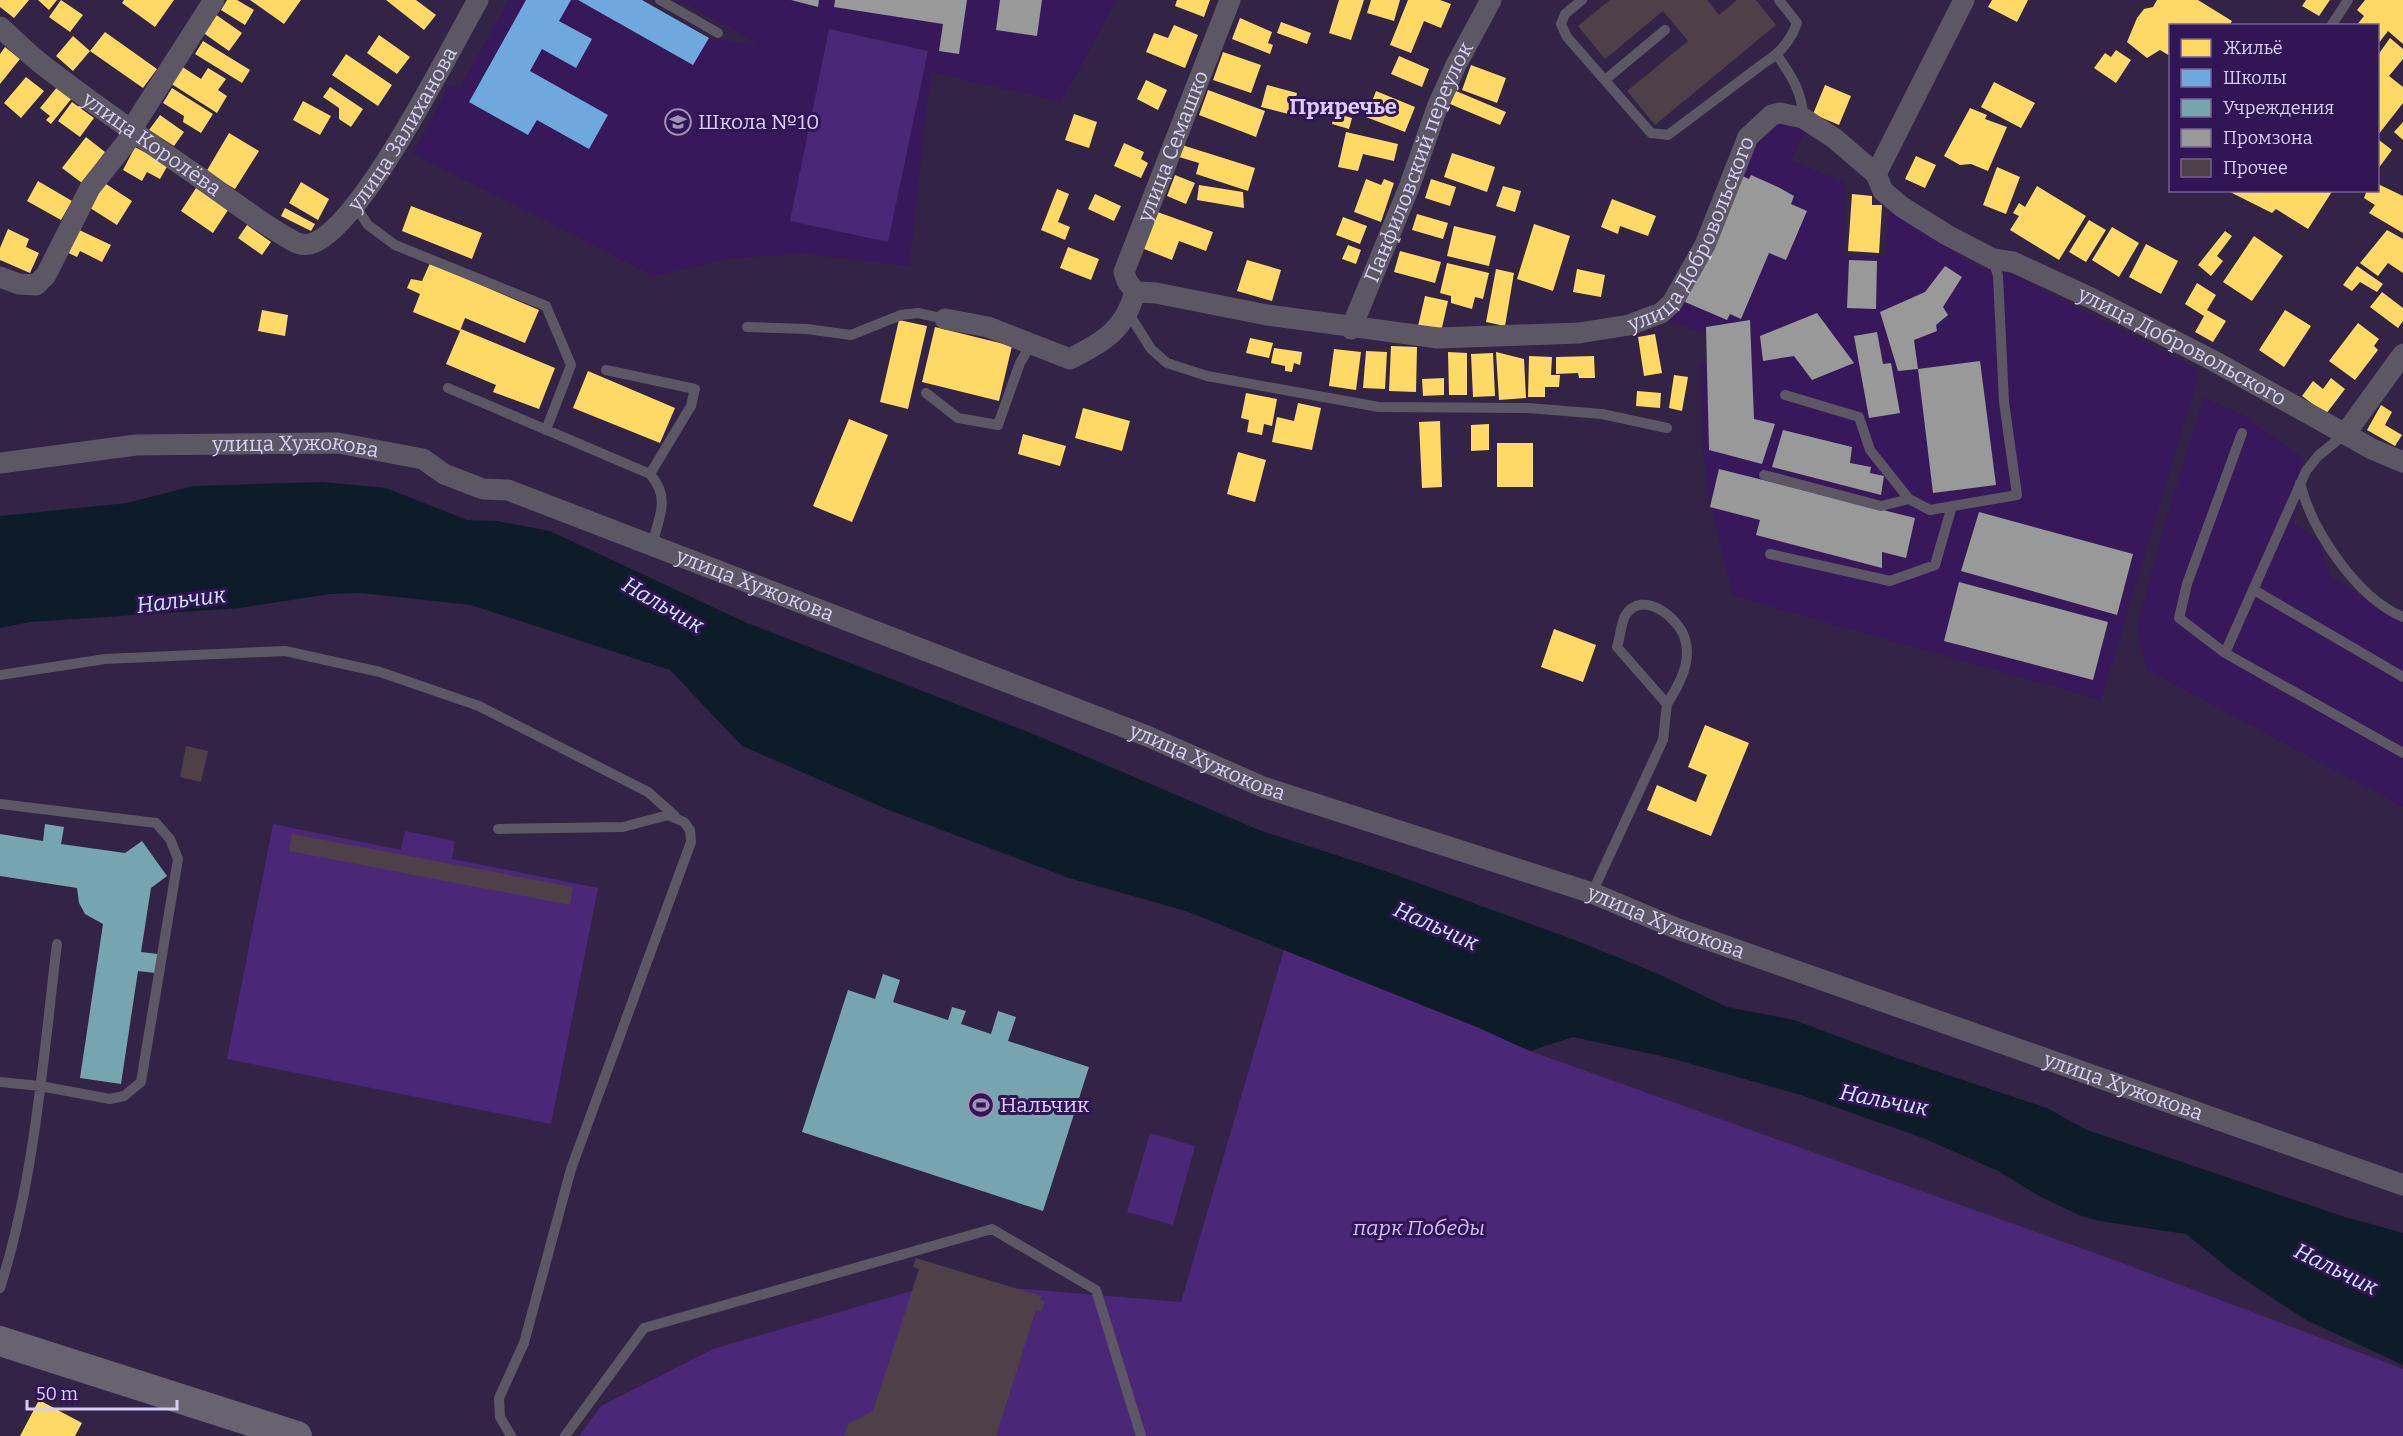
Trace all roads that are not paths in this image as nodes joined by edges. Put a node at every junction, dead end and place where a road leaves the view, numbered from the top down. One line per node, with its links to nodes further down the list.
1 (214, 0): 17 (street)
2 (478, 0): 19 (street, улица Залиханова)
3 (660, 0): 13 (lane)
4 (1230, 0): 23 (street, улица Семашко)
5 (1491, 0): 27 (street, Панфиловский переулок)
6 (1582, 0): 15 (lane)
7 (1779, 0): 14 (lane)
8 (1964, 0): 18 (street)
9 (2348, 0): 10 (lane)
10 (2332, 24)
11 (0, 27): 17 (street, улица Королёва)
12 (1665, 30): 15 (lane)
13 (718, 33)
14 (1777, 55): 15 (lane); 16 (lane)
15 (1605, 80)
16 (1803, 118): 18 (street, улица Добровольского); 27 (street, улица Добровольского)
17 (131, 130): 20 (street, улица Королёва); 22 (street)
18 (1876, 174): 21 (street, улица Добровольского)
19 (356, 207): 20 (street, улица Залиханова); 35 (lane)
20 (313, 243)
21 (1993, 259): 37 (street, улица Добровольского); 44 (lane)
22 (0, 277)
23 (1135, 292): 24 (street); 27 (street, улица Добровольского)
24 (1129, 314): 28 (street); 34 (lane)
25 (945, 319): 26 (lane); 28 (street)
26 (747, 327)
27 (1352, 329)
28 (1031, 344): 32 (lane)
29 (2403, 354): 37 (street)
30 (606, 370): 40 (lane)
31 (448, 388): 35 (lane)
32 (927, 393)
33 (1785, 394): 43 (lane)
34 (1666, 428)
35 (546, 430): 40 (lane)
36 (2242, 433): 49 (lane)
37 (2345, 434): 38 (street, улица Добровольского); 42 (lane)
38 (2403, 462)
39 (0, 463): 45 (street, улица Хужокова)
40 (650, 474): 45 (lane)
41 (1764, 475): 43 (lane)
42 (2300, 483): 47 (lane); 48 (lane)
43 (1909, 499): 44 (lane)
44 (1952, 506): 46 (lane)
45 (652, 545): 57 (street, улица Хужокова)
46 (1770, 554)
47 (2254, 590): 49 (lane); 51 (lane)
48 (2403, 617)
49 (2225, 653): 53 (lane)
50 (0, 675): 55 (lane)
51 (2403, 677)
52 (1667, 704): 52 (lane); 57 (lane)
53 (2403, 753)
54 (0, 804): 60 (lane)
55 (676, 816): 56 (lane); 65 (lane)
56 (498, 829)
57 (1592, 893): 61 (street, улица Хужокова)
58 (57, 944): 60 (lane)
59 (0, 1083): 60 (lane)
60 (39, 1086): 62 (lane)
61 (2403, 1185)
62 (0, 1288)
63 (0, 1341): 64 (main road)
64 (297, 1436)
65 (511, 1436)
66 (565, 1436): 67 (lane)
67 (1141, 1436)

